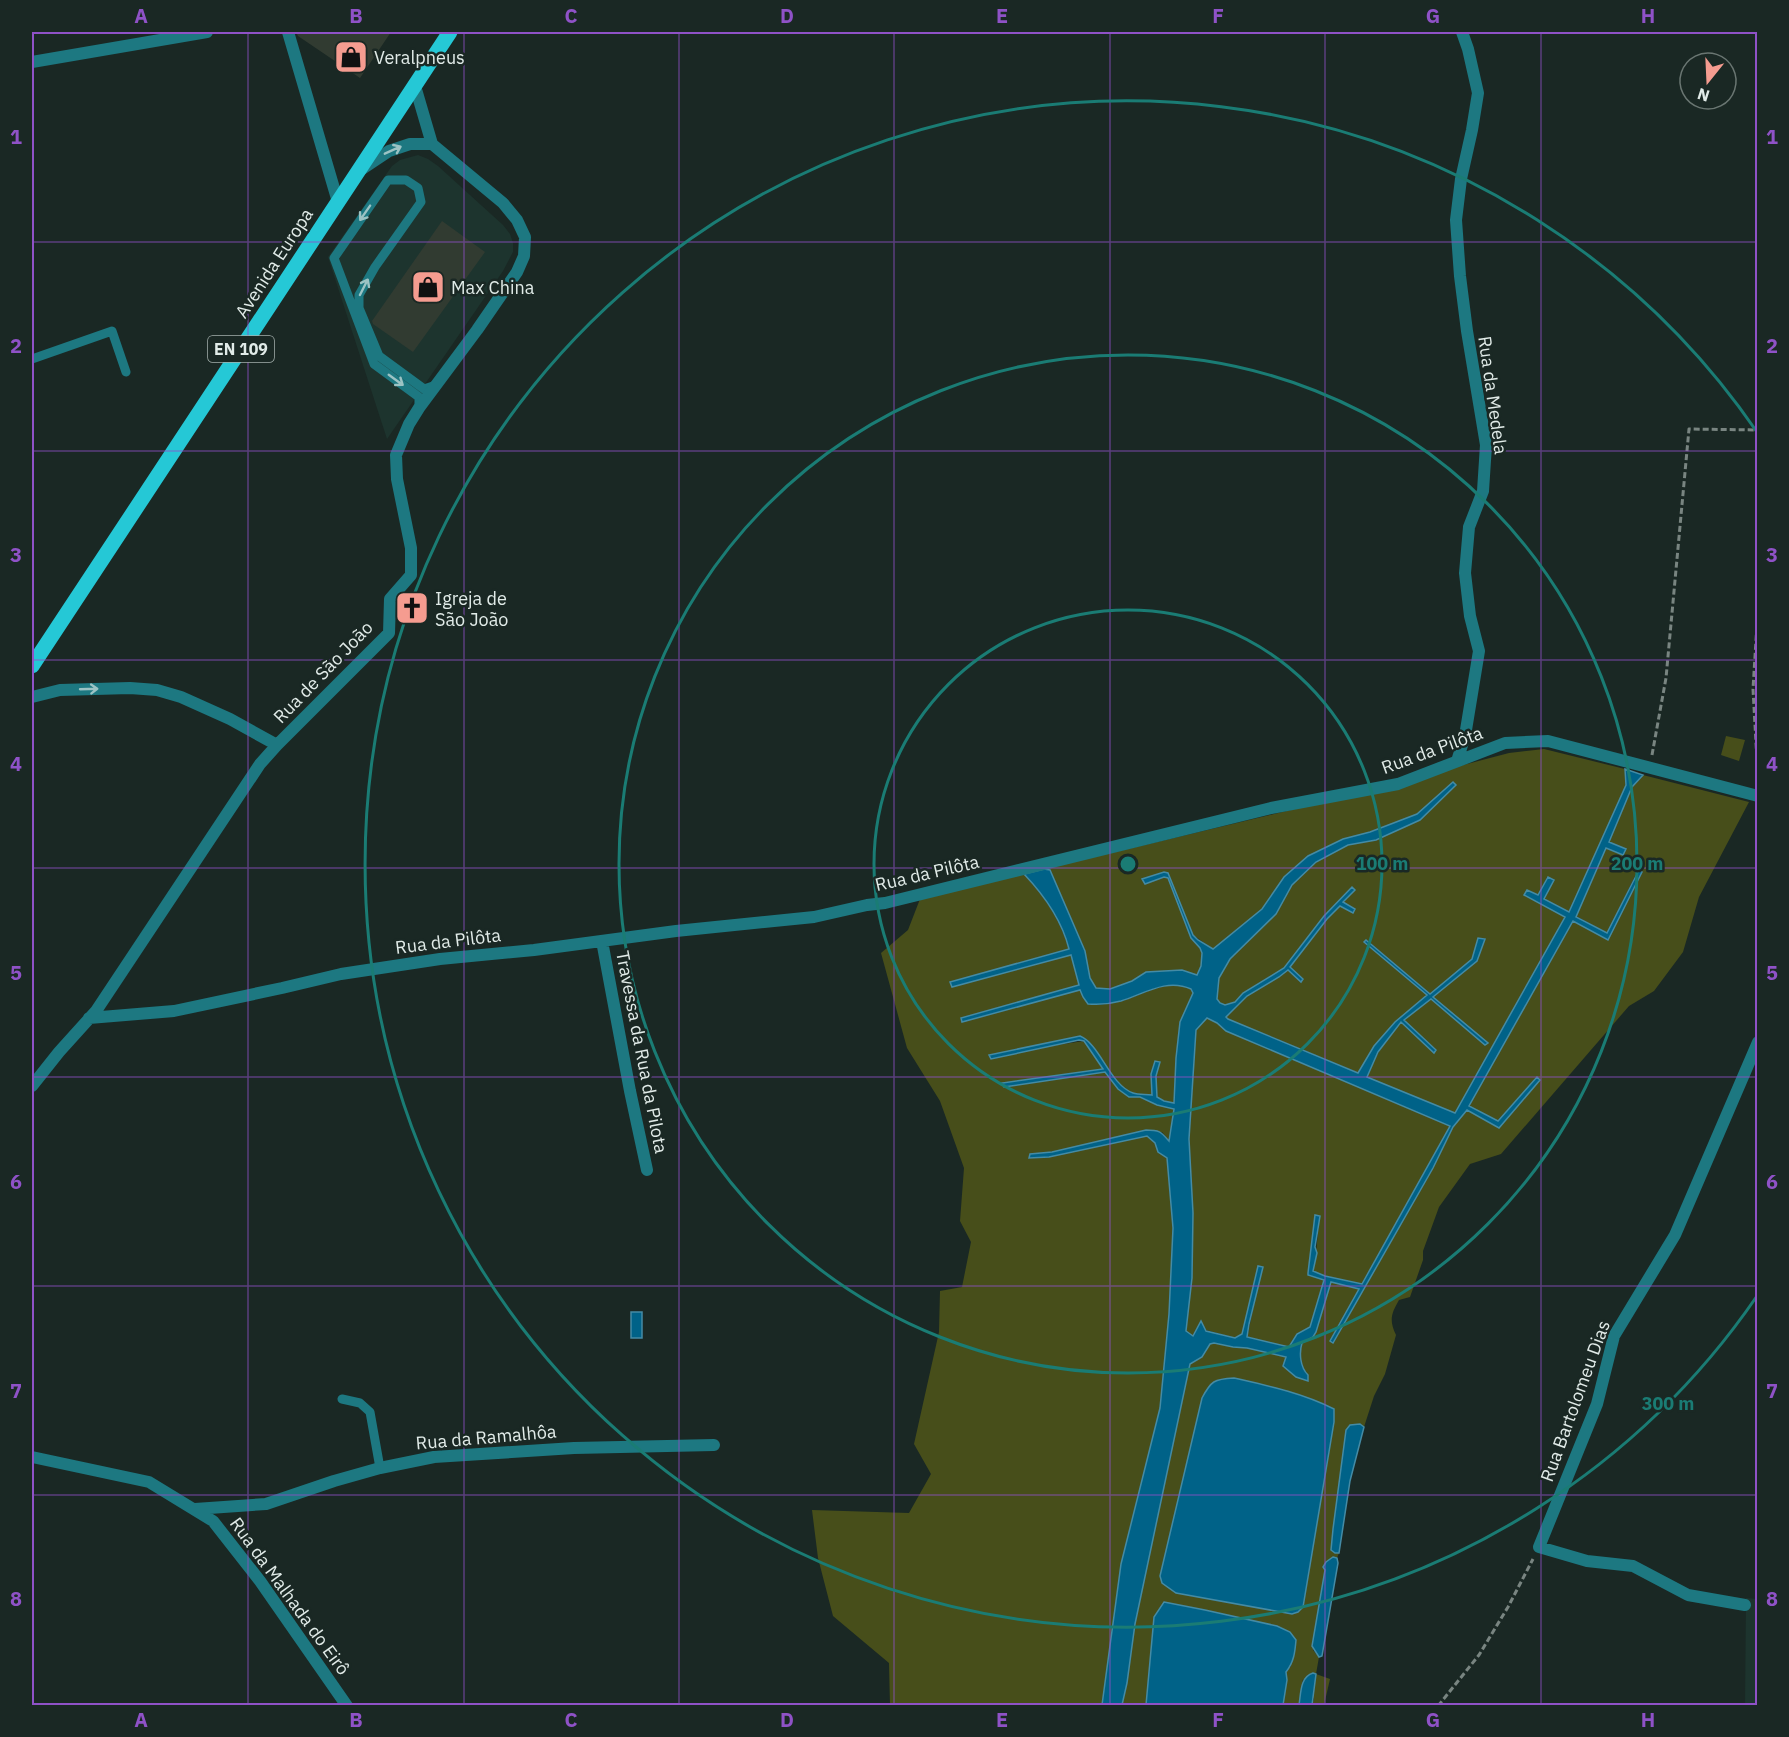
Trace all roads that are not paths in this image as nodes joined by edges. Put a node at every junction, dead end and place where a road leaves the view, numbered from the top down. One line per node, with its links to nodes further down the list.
1 (207, 32): 5 (street)
2 (288, 32): 9 (street)
3 (450, 32): 6 (main road, Avenida Europa / EN 109)
4 (1462, 32): 17 (street, Rua da Medela)
5 (32, 62)
6 (414, 86): 7 (street); 8 (main road, Avenida Europa / EN 109)
7 (432, 144): 8 (street, one-way to 7); 12 (street, Rua de São João)
8 (358, 171): 9 (main road, Avenida Europa / EN 109)
9 (338, 202): 14 (main road, Avenida Europa / EN 109)
10 (32, 358): 11 (lane)
11 (126, 372)
12 (436, 386): 13 (street, Rua de São João); 13 (lane, one-way to 13)
13 (420, 408): 16 (street, Rua de São João)
14 (32, 666)
15 (32, 697): 16 (street, one-way to 16)
16 (277, 745): 20 (street, Rua de São João)
17 (1457, 761): 18 (street, Rua da Pilôta); 19 (street, Rua da Pilôta)
18 (1758, 796)
19 (602, 941): 20 (street, Rua da Pilôta); 23 (street, Travessa da Rua da Pilota)
20 (89, 1018): 22 (street, Rua de São João)
21 (1758, 1042): 29 (street, Rua Bartolomeu Dias)
22 (32, 1086)
23 (647, 1170)
24 (342, 1399): 27 (lane)
25 (714, 1445): 27 (street, Rua da Ramalhôa)
26 (32, 1457): 28 (street, Rua da Malhada do Eirô)
27 (380, 1468): 28 (street, Rua da Ramalhôa)
28 (195, 1509): 30 (street, Rua da Malhada do Eirô)
29 (1745, 1605)
30 (347, 1706)

